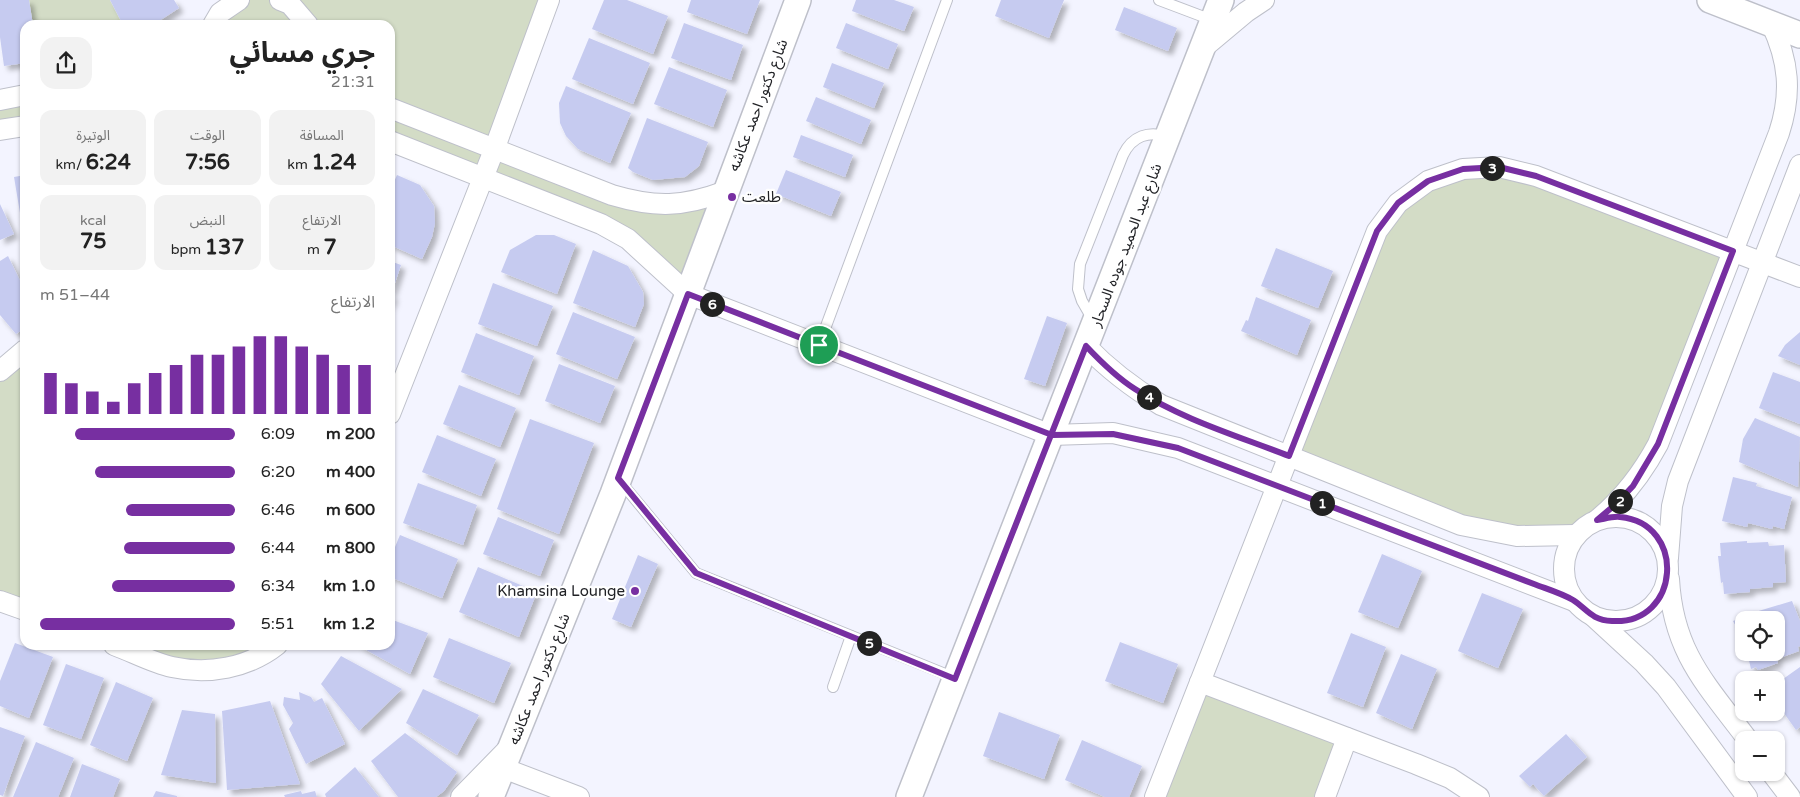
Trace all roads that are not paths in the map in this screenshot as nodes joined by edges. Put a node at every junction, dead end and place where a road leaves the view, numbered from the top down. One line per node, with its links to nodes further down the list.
1 (280, 0): 10 (street)
2 (549, 0): 22 (street)
3 (798, 0): 25 (street, شارع دكتور احمد عكاشه)
4 (947, 0): 31 (lane)
5 (1159, 0): 9 (lane)
6 (1264, 0): 14 (street)
7 (1710, 0): 12 (street)
8 (228, 8): 11 (street)
9 (1217, 10): 14 (street, شارع عبد الحميد جوده السحار)
10 (307, 19)
11 (210, 20)
12 (1771, 24): 13 (street); 26 (street)
13 (1800, 35)
14 (1203, 48): 20 (street, شارع عبد الحميد جوده السحار)
15 (20, 96): 16 (street)
16 (0, 100)
17 (395, 110): 22 (street)
18 (20, 127): 19 (street)
19 (0, 130)
20 (1168, 137): 30 (street, شارع عبد الحميد جوده السحار); 30 (lane)
21 (395, 143): 24 (street)
22 (494, 150): 24 (street); 25 (street)
23 (1800, 165): 27 (street)
24 (483, 177): 29 (street); 34 (street)
25 (726, 191): 29 (street, شارع دكتور احمد عكاشه)
26 (1733, 251): 27 (street); 38 (street); 41 (street)
27 (1762, 262): 28 (street); 43 (street)
28 (1800, 277)
29 (688, 294): 31 (street); 39 (street, شارع دكتور احمد عكاشه)
30 (1095, 323): 32 (street, شارع عبد الحميد جوده السحار)
31 (819, 345): 37 (street)
32 (1086, 346): 37 (street, شارع عبد الحميد جوده السحار); 38 (street)
33 (20, 354): 35 (street)
34 (398, 369): 36 (street)
35 (0, 371)
36 (395, 386)
37 (1052, 435): 40 (street); 51 (street, شارع عبد الحميد جوده السحار)
38 (1289, 456): 40 (street); 42 (street)
39 (618, 478): 48 (lane); 56 (street, شارع دكتور احمد عكاشه)
40 (1277, 486): 45 (street); 52 (street)
41 (1597, 520): 42 (street); 43 (street)
42 (1575, 535): 45 (street)
43 (1668, 566): 47 (street); 54 (street)
44 (0, 601): 46 (street)
45 (1574, 601): 47 (street)
46 (20, 608)
47 (1594, 617): 66 (street)
48 (851, 636): 51 (lane); 53 (lane)
49 (127, 650): 50 (street)
50 (272, 650)
51 (955, 679): 62 (street, شارع عبد الحميد جوده السحار)
52 (1200, 682): 55 (street); 63 (street)
53 (833, 687)
54 (1741, 731)
55 (1347, 738): 64 (street); 65 (street)
56 (514, 742): 57 (street, شارع دكتور احمد عكاشه); 59 (street)
57 (503, 768): 60 (street, شارع دكتور احمد عكاشه); 61 (street)
58 (1778, 781): 67 (street)
59 (461, 797)
60 (491, 797)
61 (579, 797)
62 (909, 797)
63 (1155, 797)
64 (1325, 797)
65 (1479, 797)
66 (1747, 797)
67 (1790, 797)

